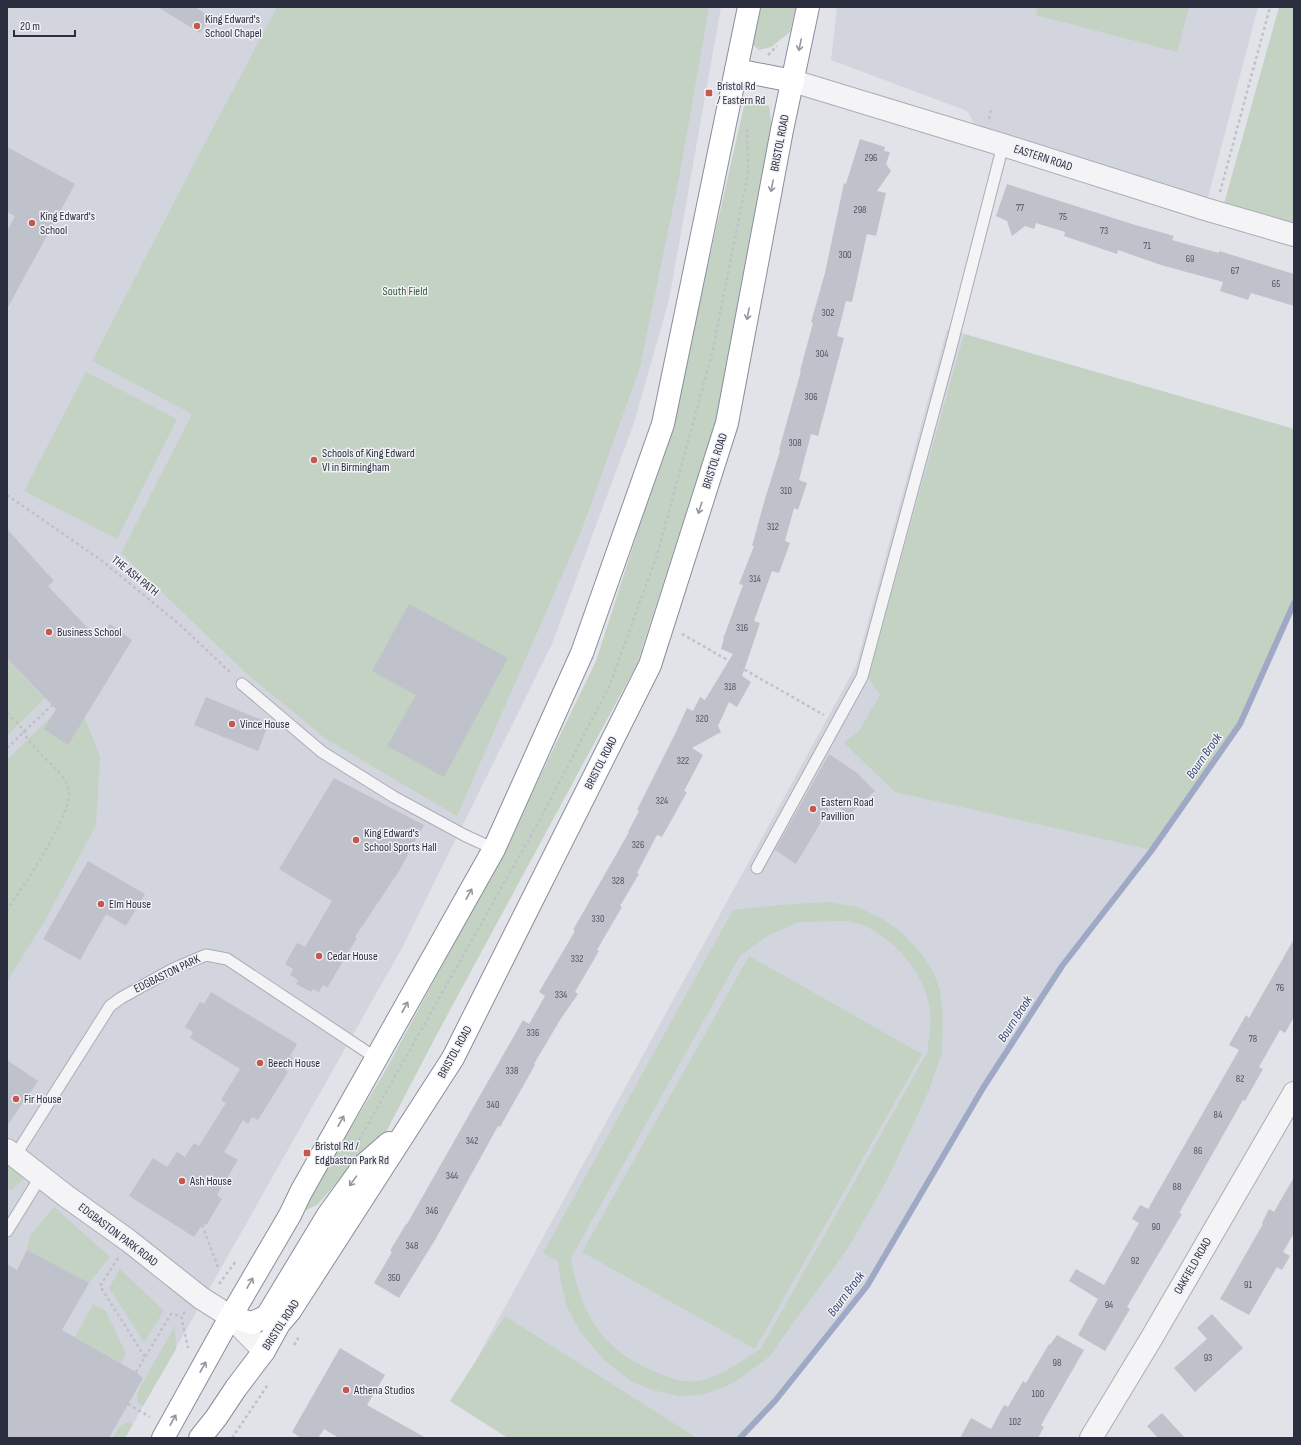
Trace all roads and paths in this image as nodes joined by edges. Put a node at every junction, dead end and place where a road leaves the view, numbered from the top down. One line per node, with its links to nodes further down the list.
1 (749, 7): 4 (highway)
2 (808, 7): 5 (highway, BRISTOL ROAD, one-way to 5)
3 (1270, 7): 7 (path)
4 (736, 70): 5 (highway); 17 (highway)
5 (793, 81): 6 (street, EASTERN ROAD); 22 (highway, BRISTOL ROAD, one-way to 22)
6 (1003, 145): 7 (street, EASTERN ROAD); 14 (lane)
7 (1215, 212): 8 (street, EASTERN ROAD)
8 (1294, 235)
9 (7, 495): 11 (path, THE ASH PATH)
10 (680, 633): 14 (path)
11 (242, 684): 17 (lane)
12 (52, 705): 15 (path)
13 (7, 713): 15 (path)
14 (837, 722): 18 (lane)
15 (24, 731): 16 (path); 19 (path)
16 (7, 748)
17 (494, 849): 20 (highway, one-way to 17)
18 (757, 868)
19 (7, 910)
20 (376, 1058): 23 (lane, EDGBASTON PARK); 32 (highway, one-way to 20)
21 (1294, 1093): 45 (street, OAKFIELD ROAD)
22 (410, 1124): 32 (highway, one-way to 32); 35 (highway, BRISTOL ROAD)
23 (11, 1153): 24 (street, EDGBASTON PARK ROAD)
24 (41, 1176): 26 (lane); 27 (street, EDGBASTON PARK ROAD)
25 (202, 1225): 29 (path)
26 (7, 1231)
27 (129, 1242): 30 (street, EDGBASTON PARK ROAD); 37 (path)
28 (237, 1261): 30 (path)
29 (218, 1268)
30 (206, 1301): 31 (path); 32 (street, EDGBASTON PARK ROAD)
31 (181, 1316): 36 (path); 37 (path)
32 (231, 1317): 35 (street, EDGBASTON PARK ROAD); 42 (highway, one-way to 32)
33 (298, 1339): 34 (path)
34 (294, 1345)
35 (264, 1351): 43 (highway, BRISTOL ROAD)
36 (188, 1352)
37 (145, 1358): 38 (path)
38 (136, 1372)
39 (272, 1378): 44 (path)
40 (128, 1404): 41 (path)
41 (152, 1418)
42 (163, 1438)
43 (200, 1438)
44 (232, 1438)
45 (1091, 1438)

